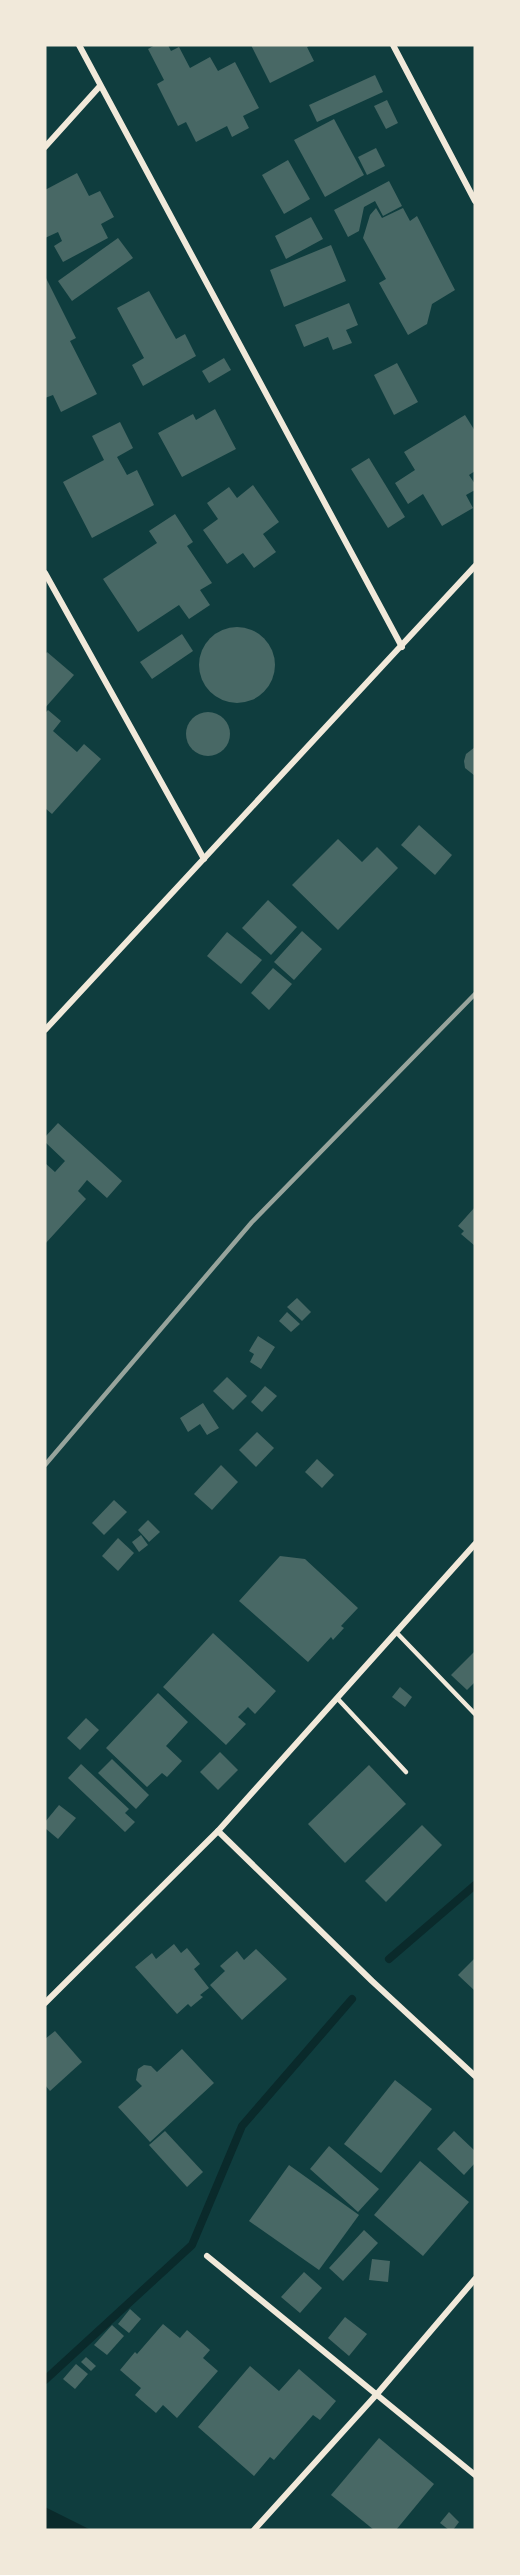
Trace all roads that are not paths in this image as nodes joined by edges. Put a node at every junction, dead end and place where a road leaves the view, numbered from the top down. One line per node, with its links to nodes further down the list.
1 (79, 45): 3 (street)
2 (393, 45): 5 (street)
3 (100, 86): 4 (street); 8 (street)
4 (45, 147)
5 (475, 201)
6 (475, 566): 8 (street)
7 (45, 573): 9 (street)
8 (402, 647): 9 (street)
9 (204, 859): 10 (street)
10 (45, 1030)
11 (475, 1544): 12 (street)
12 (396, 1632): 13 (street); 14 (lane)
13 (337, 1698): 15 (lane); 16 (street)
14 (475, 1714)
15 (406, 1772)
16 (218, 1832): 17 (street); 18 (street)
17 (45, 2003)
18 (475, 2076)
19 (207, 2256): 21 (street)
20 (475, 2279): 21 (street)
21 (377, 2394): 22 (street); 23 (street)
22 (475, 2475)
23 (254, 2530)

